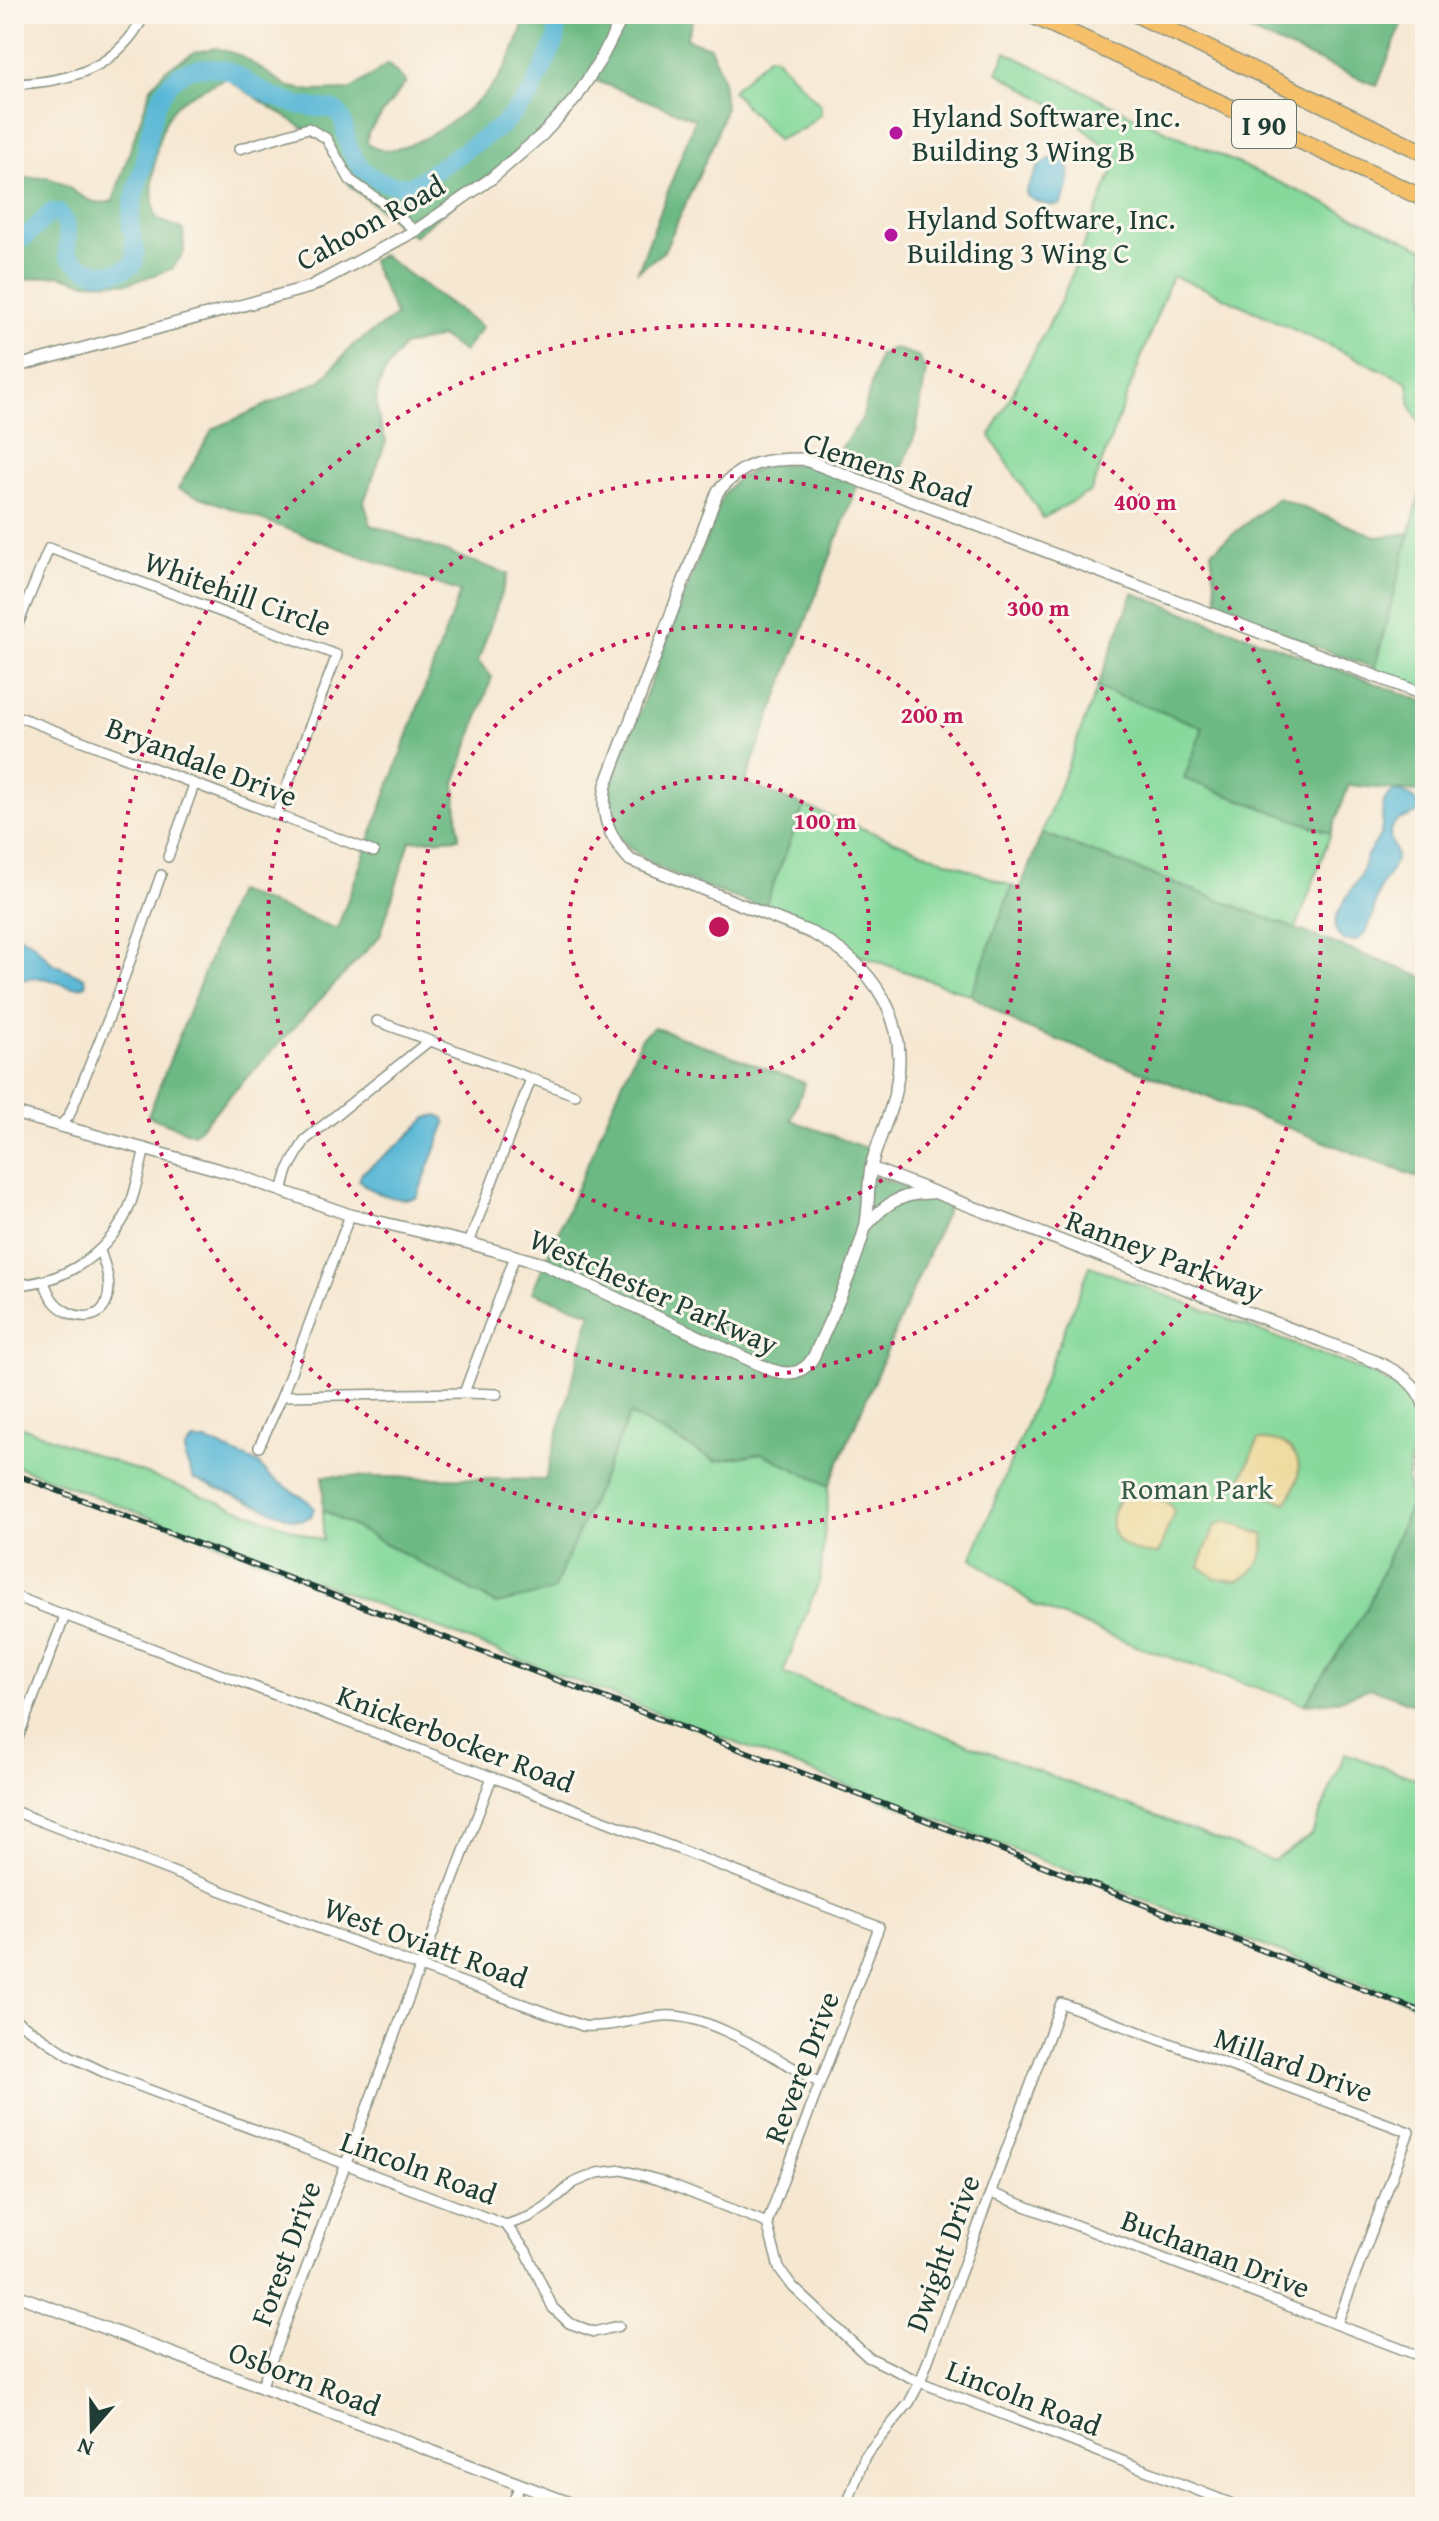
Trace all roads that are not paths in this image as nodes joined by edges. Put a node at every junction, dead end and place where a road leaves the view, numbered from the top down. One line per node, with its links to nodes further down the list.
1 (145, 14): 5 (street)
2 (624, 14): 9 (street, Cahoon Road)
3 (1030, 14): 8 (highway, I 90)
4 (1136, 14): 7 (highway, I 90)
5 (14, 84)
6 (239, 149): 9 (street)
7 (1425, 153)
8 (1425, 199)
9 (415, 231): 10 (street, Cahoon Road)
10 (14, 367)
11 (14, 634): 15 (street, Whitehill Circle)
12 (1425, 695): 19 (street, Clemens Road)
13 (14, 715): 14 (street, Bryandale Drive)
14 (194, 785): 15 (street, Bryandale Drive); 17 (street)
15 (276, 815): 16 (street, Bryandale Drive)
16 (374, 852)
17 (168, 857)
18 (161, 875): 25 (street)
19 (853, 959): 27 (street, Westchester Parkway)
20 (377, 1021): 21 (street)
21 (429, 1041): 22 (street); 28 (street)
22 (531, 1079): 23 (street); 32 (street)
23 (575, 1095)
24 (14, 1113): 25 (street, Westchester Parkway)
25 (60, 1126): 26 (street, Westchester Parkway)
26 (145, 1148): 28 (street, Westchester Parkway); 33 (street)
27 (871, 1168): 29 (street, Ranney Parkway); 31 (street, Westchester Parkway)
28 (282, 1191): 30 (street, Westchester Parkway)
29 (938, 1193): 31 (street); 40 (street, Ranney Parkway)
30 (350, 1215): 32 (street, Westchester Parkway); 39 (street)
31 (865, 1228): 34 (street, Westchester Parkway)
32 (469, 1243): 34 (street, Westchester Parkway)
33 (100, 1251): 35 (street); 35 (street)
34 (515, 1256): 37 (street)
35 (44, 1282): 36 (street)
36 (14, 1285)
37 (464, 1393): 38 (street); 39 (street)
38 (497, 1394)
39 (282, 1396): 41 (street)
40 (1425, 1407)
41 (259, 1447)
42 (1425, 1455): 43 (street)
43 (1425, 1495)
44 (14, 1596): 45 (street, Knickerbocker Road)
45 (65, 1616): 46 (street); 47 (street, Knickerbocker Road)
46 (14, 1748)
47 (492, 1777): 49 (street, Knickerbocker Road); 50 (street, Forest Drive)
48 (14, 1811): 50 (street, West Oviatt Road)
49 (879, 1927): 53 (street, Revere Drive)
50 (420, 1967): 53 (street, West Oviatt Road); 54 (street, Forest Drive)
51 (1061, 2003): 55 (street, Dwight Drive); 59 (street, Millard Drive)
52 (14, 2019): 54 (street, Lincoln Road)
53 (820, 2083): 56 (street, Revere Drive)
54 (343, 2164): 57 (street, Lincoln Road); 63 (street, Forest Drive)
55 (991, 2193): 59 (street, Buchanan Drive); 62 (street, Dwight Drive)
56 (767, 2223): 57 (street, Lincoln Road); 62 (street, Lincoln Road)
57 (506, 2225): 60 (street)
58 (14, 2294): 63 (street, Osborn Road)
59 (1337, 2324): 61 (street, Buchanan Drive)
60 (619, 2326)
61 (1425, 2358)
62 (920, 2382): 67 (street, Dwight Drive); 68 (street, Lincoln Road)
63 (261, 2388): 64 (street, Osborn Road)
64 (520, 2485): 65 (street); 66 (street, Osborn Road)
65 (511, 2507)
66 (580, 2507)
67 (846, 2507)
68 (1240, 2507)

